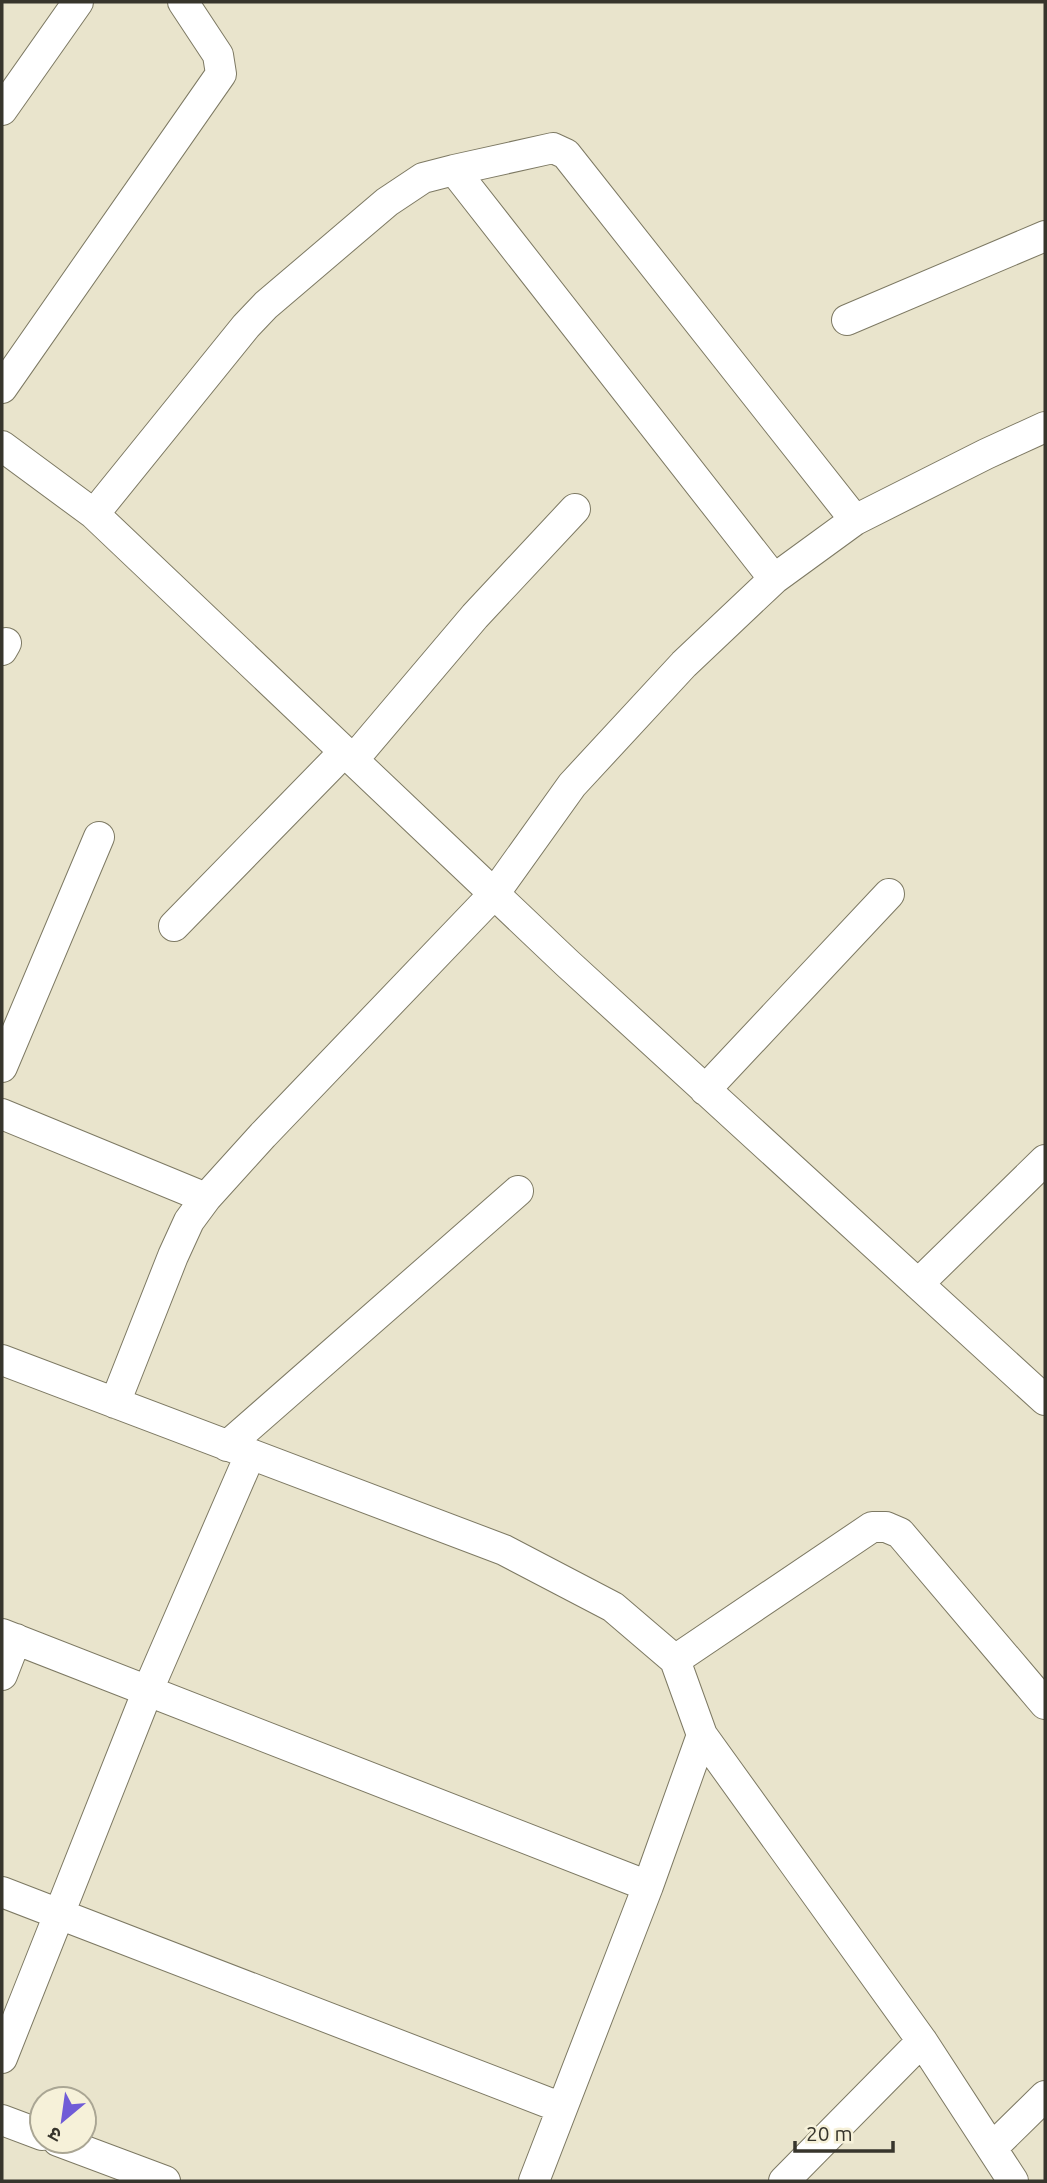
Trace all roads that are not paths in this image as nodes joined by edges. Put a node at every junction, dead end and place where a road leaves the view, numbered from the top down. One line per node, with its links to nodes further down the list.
1 (78, 2): 3 (street)
2 (183, 2): 7 (street)
3 (2, 110)
4 (454, 170): 11 (street); 12 (street); 13 (street)
5 (1045, 236): 6 (street)
6 (847, 320)
7 (2, 388)
8 (1045, 427): 12 (street)
9 (2, 446): 11 (street)
10 (575, 509): 14 (street)
11 (94, 514): 14 (street)
12 (855, 520): 13 (street)
13 (774, 579): 16 (street)
14 (349, 756): 16 (street); 18 (street)
15 (99, 837): 19 (street)
16 (494, 894): 20 (street); 24 (street)
17 (889, 894): 20 (street)
18 (174, 926)
19 (2, 1067)
20 (705, 1090): 25 (street)
21 (2, 1114): 24 (street)
22 (1045, 1160): 25 (street)
23 (518, 1191): 29 (street)
24 (206, 1198): 28 (street)
25 (918, 1284): 27 (street)
26 (2, 1360): 28 (street)
27 (1045, 1400)
28 (115, 1403): 29 (street)
29 (238, 1450): 31 (street); 33 (street)
30 (9, 1637): 32 (street); 33 (street)
31 (675, 1660): 34 (street); 35 (street)
32 (2, 1675)
33 (148, 1690): 36 (street); 38 (street)
34 (1045, 1704)
35 (702, 1735): 36 (street); 39 (street)
36 (648, 1886): 42 (street)
37 (2, 1892): 38 (street)
38 (60, 1913): 40 (street); 42 (street)
39 (922, 2041): 45 (street); 49 (street)
40 (2, 2058)
41 (1045, 2096): 45 (street)
42 (562, 2108): 48 (street)
43 (2, 2120): 44 (street)
44 (28, 2130)
45 (992, 2148): 50 (street)
46 (96, 2155): 47 (street)
47 (166, 2181)
48 (534, 2181)
49 (785, 2181)
50 (1013, 2181)

